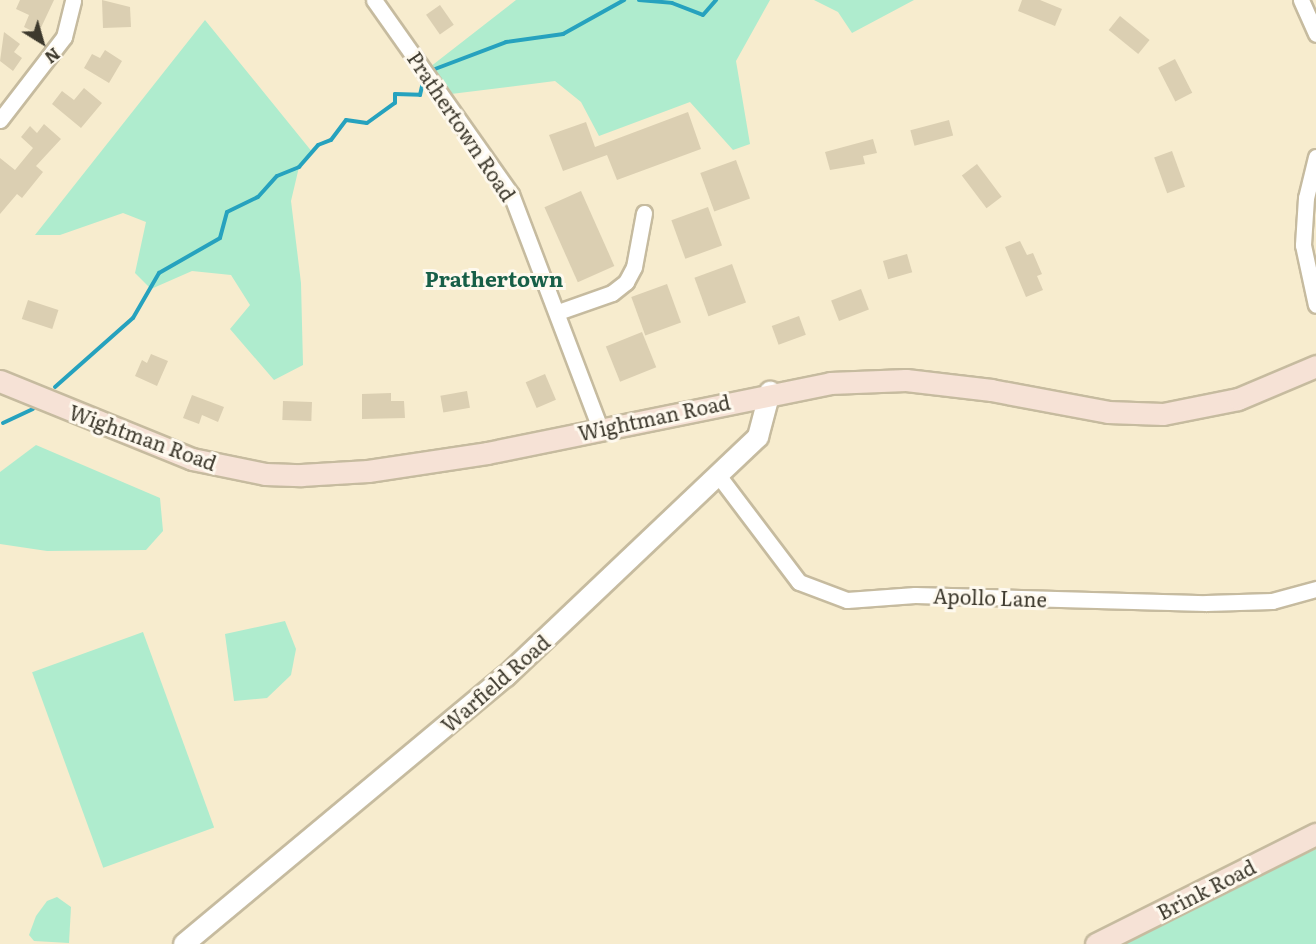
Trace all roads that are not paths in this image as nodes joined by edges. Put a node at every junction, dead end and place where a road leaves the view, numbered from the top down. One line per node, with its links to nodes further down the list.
1 (73, 0): 5 (street)
2 (374, 0): 9 (street, Prathertown Road)
3 (1301, 0): 4 (street)
4 (1316, 34)
5 (0, 120)
6 (1316, 157): 8 (street)
7 (644, 213): 9 (street)
8 (1316, 305)
9 (558, 312): 13 (street, Prathertown Road)
10 (1316, 366): 12 (main road, Wightman Road)
11 (0, 381): 13 (main road, Wightman Road)
12 (770, 392): 13 (main road, Wightman Road); 14 (street, Warfield Road)
13 (600, 428)
14 (718, 475): 15 (street, Apollo Lane); 17 (street, Warfield Road)
15 (1316, 589)
16 (1316, 834): 18 (main road, Brink Road)
17 (184, 944)
18 (1096, 944)

